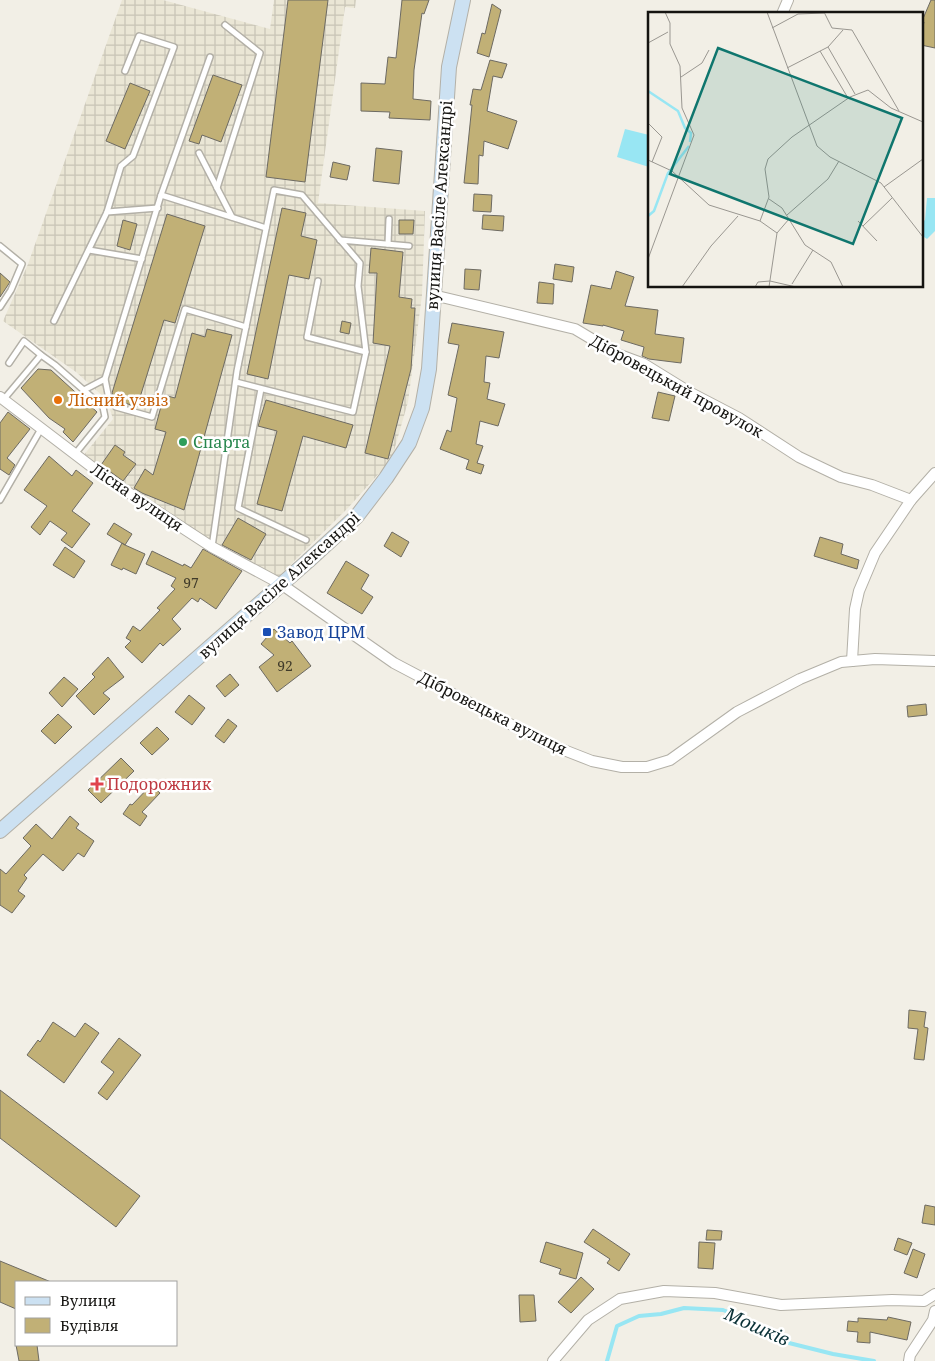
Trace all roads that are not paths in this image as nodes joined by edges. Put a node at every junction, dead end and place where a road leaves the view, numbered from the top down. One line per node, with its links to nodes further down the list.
1 (463, 0): 22 (main road, вулиця Васіле Александрі)
2 (788, 0): 3 (street)
3 (783, 12)
4 (225, 25): 8 (lane)
5 (210, 57): 9 (lane)
6 (125, 71): 11 (lane)
7 (199, 153): 8 (lane)
8 (217, 188): 12 (lane)
9 (162, 195): 10 (lane); 12 (lane)
10 (158, 208): 11 (lane); 20 (lane)
11 (107, 212): 19 (lane)
12 (232, 217): 14 (lane)
13 (389, 219): 16 (lane)
14 (266, 228): 15 (lane); 25 (lane)
15 (340, 240): 16 (lane); 26 (lane)
16 (388, 244): 18 (lane)
17 (0, 246): 23 (lane)
18 (409, 246)
19 (89, 250): 20 (lane); 24 (lane)
20 (142, 259): 29 (lane)
21 (318, 281): 26 (lane)
22 (433, 295): 38 (street, Дібровецький провулок); 41 (main road, вулиця Васіле Александрі)
23 (0, 307)
24 (54, 322)
25 (246, 327): 29 (lane); 30 (lane)
26 (366, 352): 31 (lane)
27 (41, 355): 28 (lane); 32 (lane); 33 (lane)
28 (9, 363)
29 (105, 380): 32 (lane)
30 (236, 382): 31 (lane); 40 (lane)
31 (260, 388): 39 (lane)
32 (84, 390): 35 (lane)
33 (1, 398): 34 (street, Лісна вулиця)
34 (42, 429): 35 (street, Лісна вулиця); 37 (lane)
35 (75, 454): 40 (street, Лісна вулиця)
36 (933, 478): 38 (street)
37 (0, 500)
38 (911, 500): 42 (street)
39 (306, 540)
40 (212, 547): 41 (street, Лісна вулиця)
41 (281, 584): 42 (street, Дібровецька вулиця); 44 (main road, вулиця Васіле Александрі)
42 (852, 661): 43 (street, Дібровецька вулиця)
43 (935, 662)
44 (0, 830)
45 (935, 1294): 48 (street)
46 (935, 1311): 47 (street)
47 (910, 1358)
48 (553, 1361)

